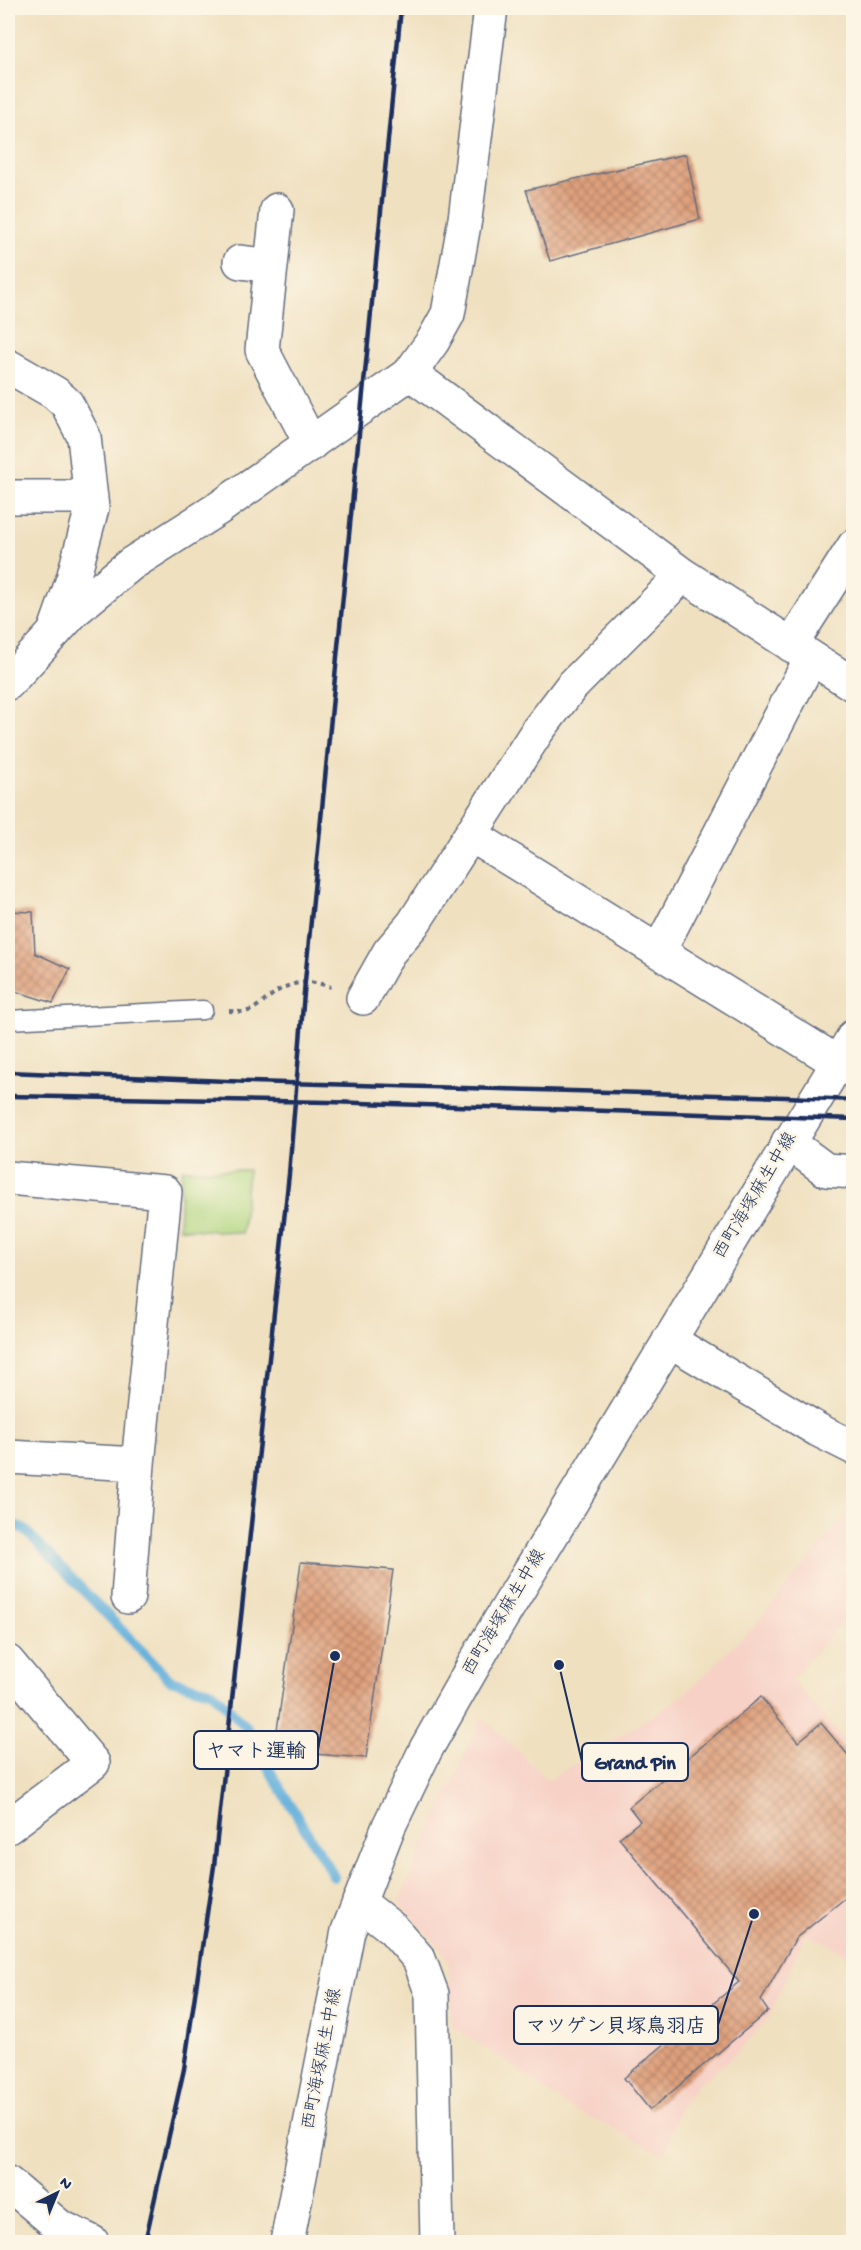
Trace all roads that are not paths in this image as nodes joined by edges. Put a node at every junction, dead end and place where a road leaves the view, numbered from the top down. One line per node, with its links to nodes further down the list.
1 (491, 8): 4 (street)
2 (278, 210): 5 (street)
3 (8, 366): 7 (street)
4 (410, 373): 5 (street); 9 (street)
5 (311, 444): 10 (street)
6 (8, 497): 7 (street)
7 (91, 497): 10 (street)
8 (854, 546): 11 (street)
9 (683, 574): 11 (street); 14 (street)
10 (54, 633): 12 (street)
11 (801, 651): 13 (street); 15 (street)
12 (8, 681)
13 (854, 685)
14 (471, 835): 15 (street); 16 (street)
15 (659, 951): 19 (street)
16 (363, 998)
17 (202, 1010): 18 (lane)
18 (8, 1020)
19 (845, 1049): 20 (street, 西町海塚麻生中線)
20 (788, 1142): 21 (street); 24 (street, 西町海塚麻生中線)
21 (854, 1172)
22 (8, 1178): 23 (street); 27 (street)
23 (8, 1184)
24 (669, 1340): 25 (street); 31 (street, 西町海塚麻生中線)
25 (854, 1448)
26 (8, 1457): 27 (street)
27 (138, 1464): 28 (street)
28 (128, 1597)
29 (8, 1662): 30 (street)
30 (8, 1827)
31 (359, 1902): 34 (street, 西町海塚麻生中線); 35 (street)
32 (8, 2183): 33 (street)
33 (92, 2242)
34 (287, 2242)
35 (437, 2242)

